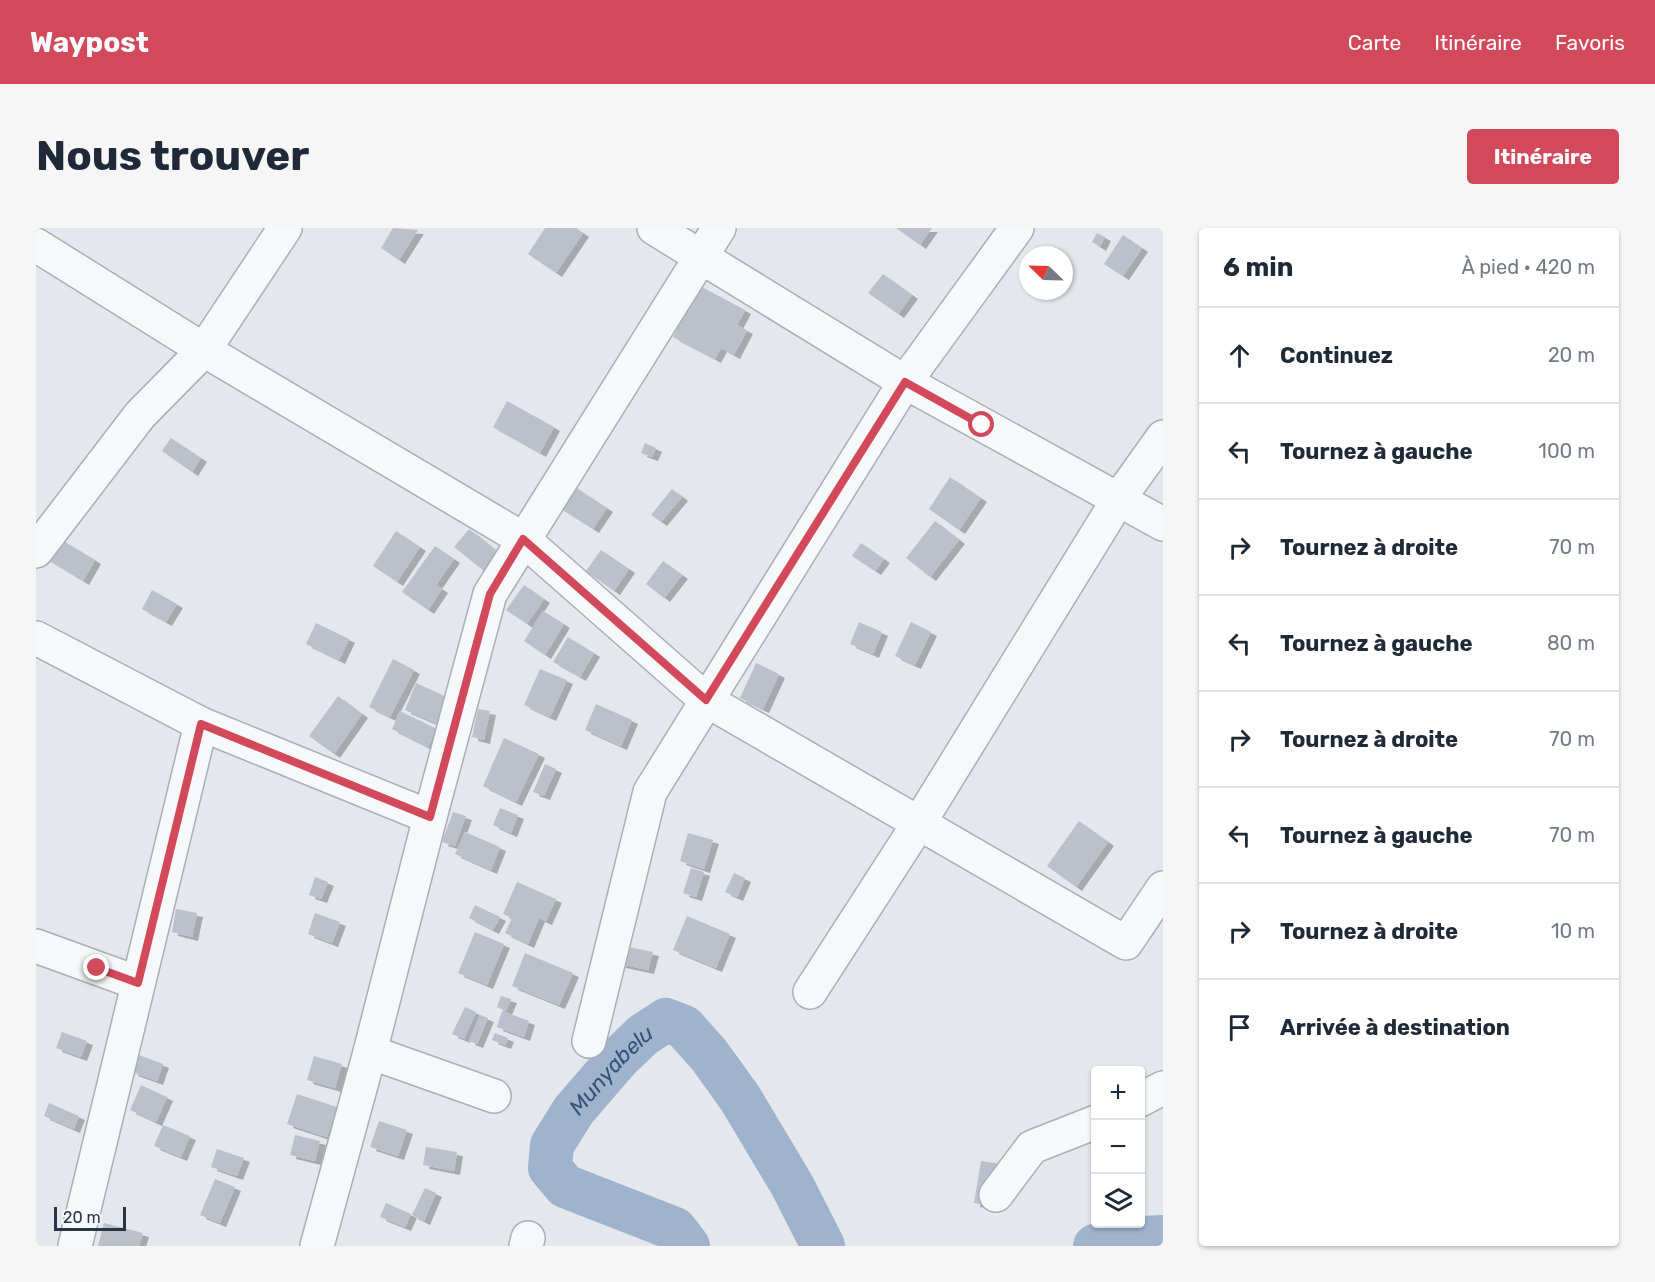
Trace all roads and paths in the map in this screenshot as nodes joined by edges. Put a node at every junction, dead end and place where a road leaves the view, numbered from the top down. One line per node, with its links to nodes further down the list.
1 (285, 228): 7 (street)
2 (654, 228): 6 (street)
3 (719, 228): 6 (street)
4 (1017, 228): 8 (street)
5 (36, 245): 7 (street)
6 (700, 257): 8 (street); 12 (street)
7 (204, 350): 12 (street); 13 (street)
8 (905, 382): 10 (street); 15 (street)
9 (1163, 437): 10 (street)
10 (1118, 500): 11 (street); 18 (street)
11 (1163, 524)
12 (523, 539): 15 (street); 17 (street)
13 (36, 551)
14 (36, 638): 16 (street)
15 (706, 700): 18 (street); 23 (street)
16 (201, 724): 17 (street); 21 (street)
17 (430, 817): 24 (street)
18 (919, 824): 19 (street); 22 (street)
19 (1163, 888)
20 (36, 946): 21 (street)
21 (138, 983): 30 (street)
22 (810, 992)
23 (589, 1041)
24 (370, 1052): 26 (street); 31 (street)
25 (1163, 1088): 27 (street)
26 (494, 1096)
27 (1145, 1097)
28 (1091, 1124): 29 (street)
29 (996, 1195)
30 (75, 1246)
31 (317, 1246)

